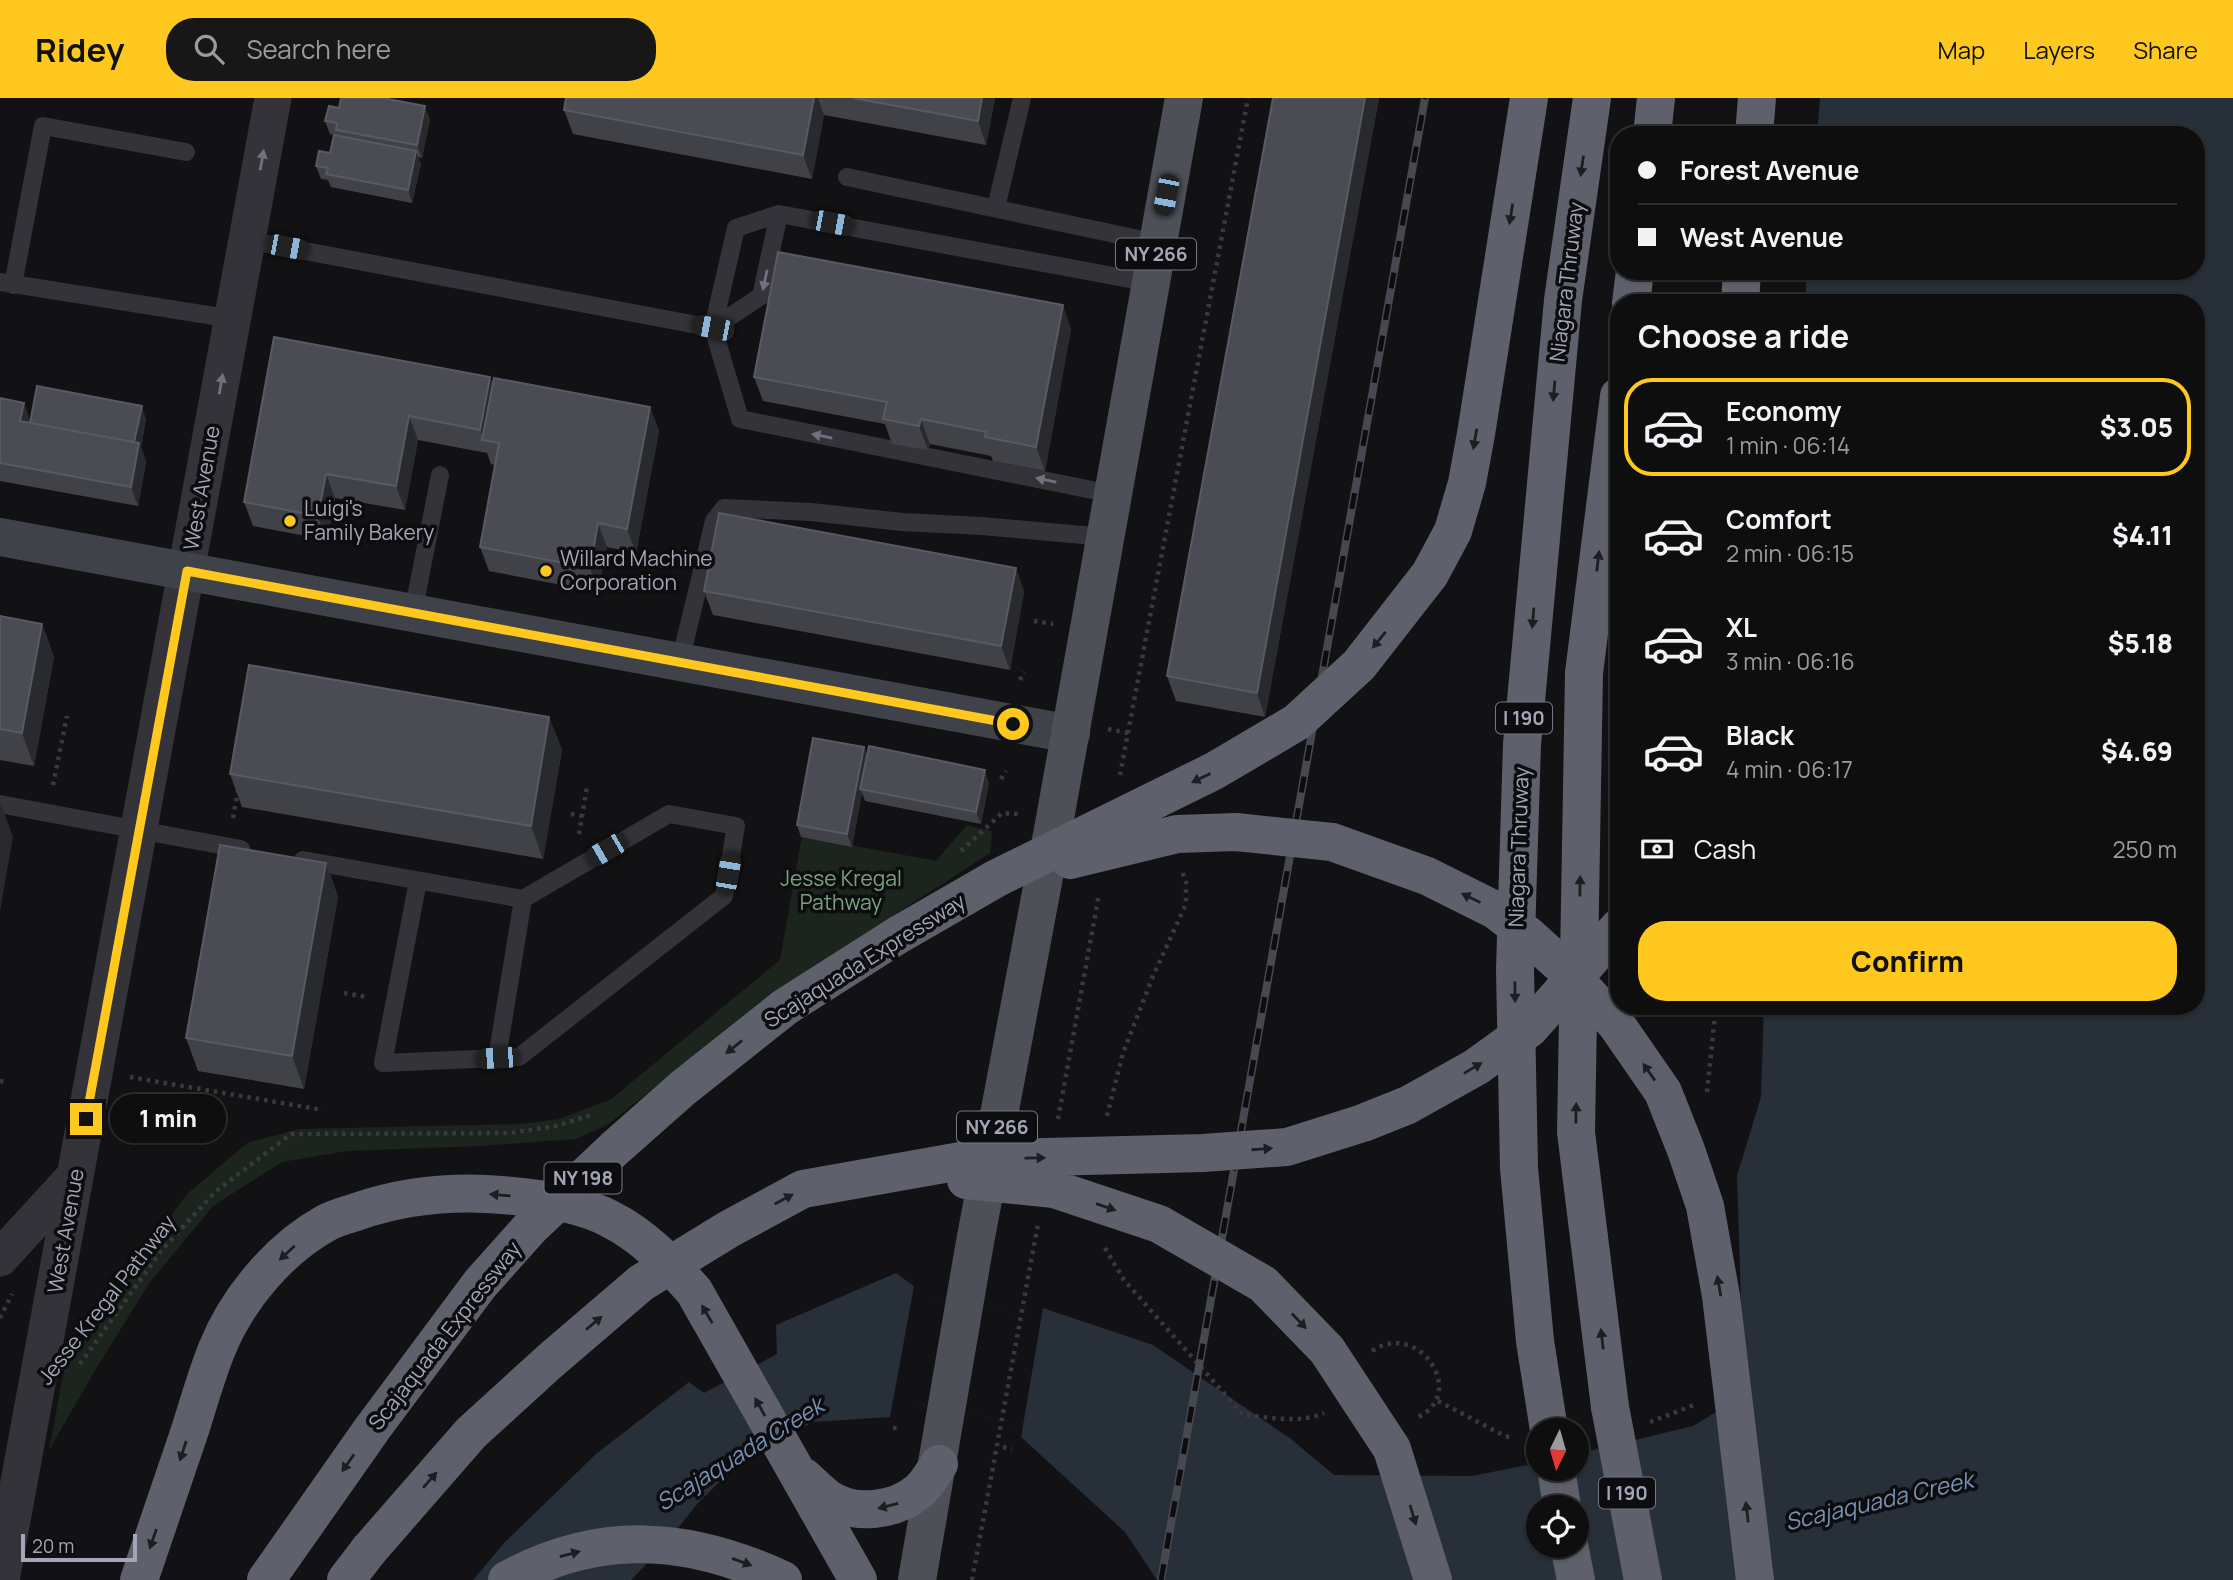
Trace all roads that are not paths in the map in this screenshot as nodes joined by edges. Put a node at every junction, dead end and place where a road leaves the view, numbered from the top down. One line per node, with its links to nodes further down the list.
1 (274, 98): 14 (street, West Avenue, one-way to 1)
2 (1022, 98): 12 (lane)
3 (1184, 98): 15 (main road, NY 266)
4 (1529, 98): 33 (highway, one-way to 33, bridge)
5 (1592, 98): 41 (highway, Niagara Thruway / I 190, one-way to 41)
6 (1656, 98): 8 (highway)
7 (1757, 98): 9 (highway)
8 (1653, 126)
9 (1755, 126)
10 (186, 152): 17 (lane)
11 (847, 177): 12 (lane)
12 (996, 208): 15 (lane)
13 (779, 214): 16 (lane); 19 (lane, one-way to 19); 19 (lane)
14 (247, 240): 18 (street, West Avenue); 19 (lane)
15 (1157, 243): 16 (main road, NY 266)
16 (1151, 283): 22 (main road, NY 266)
17 (6, 284): 18 (lane)
18 (233, 319): 25 (street, West Avenue, one-way to 18)
19 (713, 328): 22 (lane, one-way to 19)
20 (1610, 467): 55 (highway, I 190, one-way to 20, bridge)
21 (440, 475): 26 (lane)
22 (1112, 494): 24 (main road, NY 266)
23 (0, 537): 25 (street)
24 (1105, 537): 27 (lane); 28 (main road, NY 266)
25 (187, 571): 26 (street); 30 (street, West Avenue)
26 (413, 613): 27 (street)
27 (680, 662): 28 (street)
28 (1071, 734): 43 (main road, NY 266)
29 (0, 804): 30 (lane)
30 (139, 831): 31 (lane); 39 (street, West Avenue)
31 (262, 853)
32 (288, 857): 34 (lane)
33 (998, 878): 47 (highway, Scajaquada Expressway / NY 198, one-way to 47, bridge); 56 (highway, one-way to 33, bridge)
34 (418, 881): 35 (lane); 37 (lane)
35 (523, 900): 37 (lane); 37 (lane)
36 (1610, 936): 38 (highway, one-way to 36, bridge)
37 (497, 1058)
38 (895, 1173): 48 (highway, one-way to 38, bridge); 53 (highway, one-way to 53, bridge)
39 (75, 1176): 40 (street); 45 (street, West Avenue)
40 (0, 1258)
41 (1537, 1418)
42 (788, 1456): 43 (highway, one-way to 42); 46 (highway, one-way to 46); 51 (highway)
43 (939, 1464): 52 (main road, NY 266)
44 (1572, 1558): 54 (highway)
45 (1, 1580)
46 (139, 1580)
47 (266, 1580)
48 (346, 1580)
49 (507, 1580): 50 (highway, one-way to 50)
50 (783, 1580)
51 (858, 1580)
52 (917, 1580)
53 (1433, 1580)
54 (1576, 1580)
55 (1643, 1580)
56 (1755, 1580)

